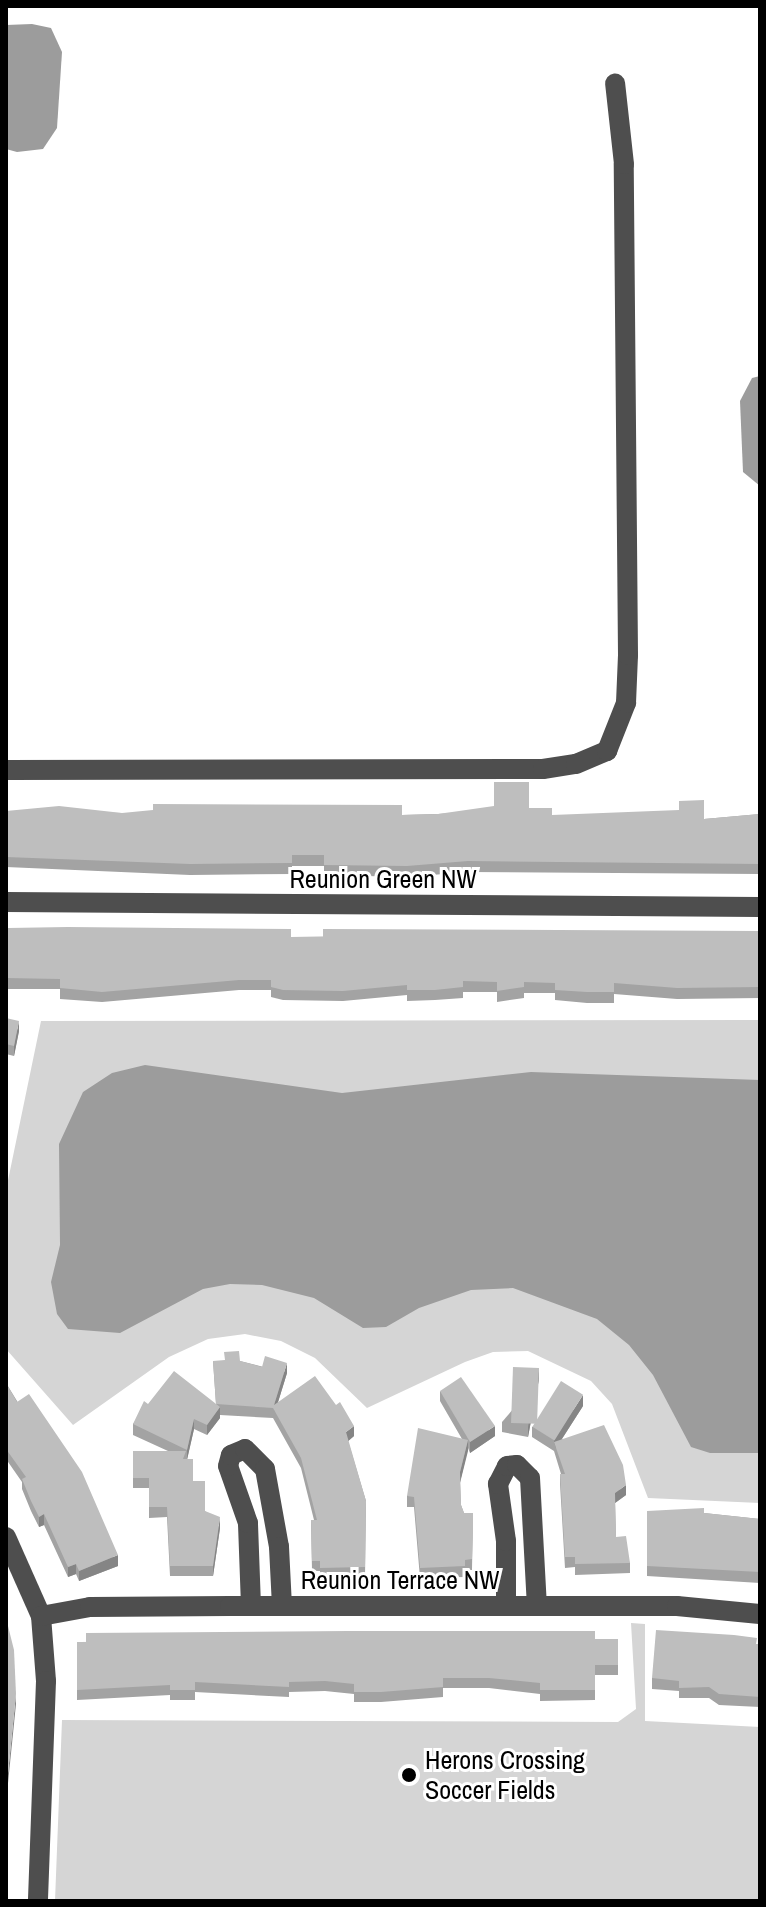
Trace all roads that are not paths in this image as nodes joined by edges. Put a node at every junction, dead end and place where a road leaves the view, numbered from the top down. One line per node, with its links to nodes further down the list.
1 (615, 83): 2 (street)
2 (6, 770)
3 (6, 902): 4 (street, Reunion Green NW)
4 (760, 907)
5 (6, 1537): 11 (street)
6 (251, 1606): 7 (street, Reunion Terrace NW); 7 (street); 11 (street, Reunion Terrace NW)
7 (282, 1606): 8 (street, Reunion Terrace NW)
8 (506, 1606): 9 (street, Reunion Terrace NW); 9 (street)
9 (537, 1606): 10 (street, Reunion Terrace NW)
10 (760, 1614)
11 (41, 1616): 12 (street)
12 (38, 1901)

